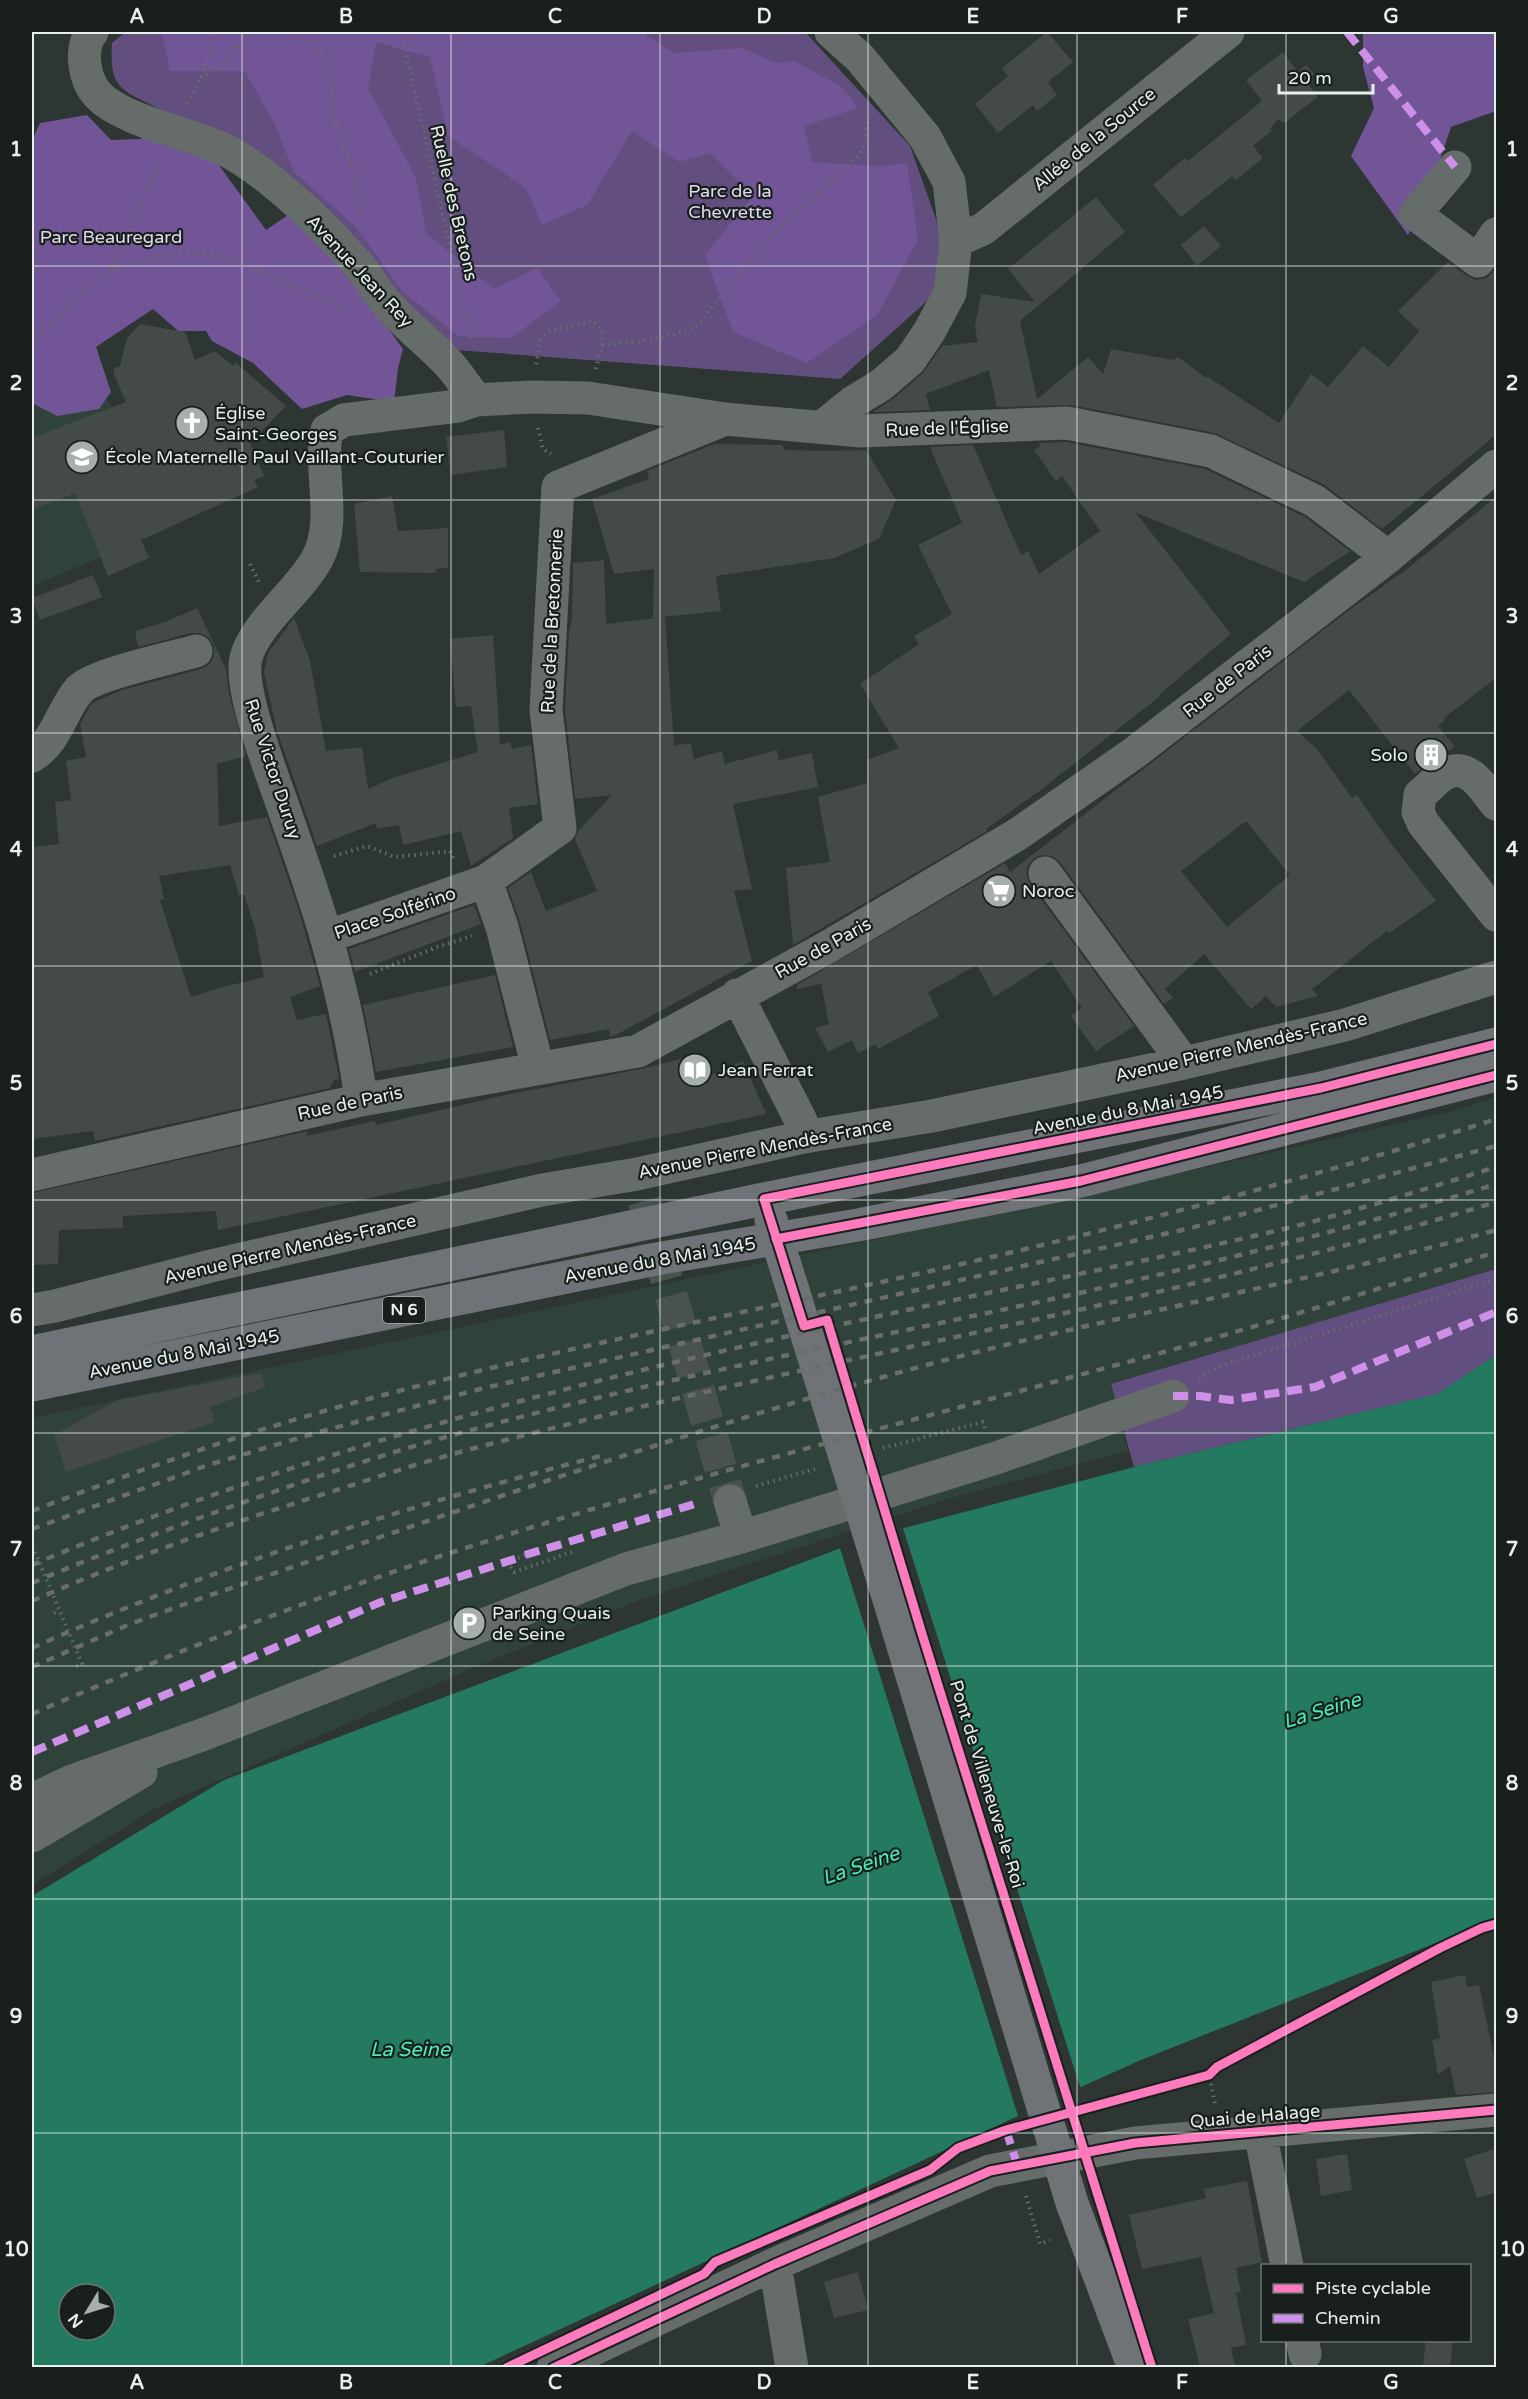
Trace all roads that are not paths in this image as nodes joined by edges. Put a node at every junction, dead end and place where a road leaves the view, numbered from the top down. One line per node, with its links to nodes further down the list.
1 (92, 32): 7 (street, Avenue Jean Rey)
2 (831, 32): 6 (street)
3 (1228, 32): 6 (street, Allée de la Source)
4 (1455, 167): 5 (street)
5 (1497, 234)
6 (956, 241): 9 (street)
7 (476, 400): 8 (street, Rue de l'Église); 18 (street, Rue Victor Duruy)
8 (725, 420): 9 (street, Rue de l'Église); 16 (street, Rue de la Bretonnerie)
9 (822, 427): 11 (street, Rue de l'Église)
10 (1497, 465): 11 (street, Rue de Paris)
11 (1388, 557): 20 (street, Rue de Paris)
12 (196, 651): 13 (street)
13 (32, 756)
14 (1497, 804): 17 (street)
15 (1045, 873): 22 (street)
16 (475, 885): 18 (street, Place Solférino); 23 (street)
17 (1497, 915)
18 (326, 937): 25 (street, Rue Victor Duruy)
19 (1497, 976): 22 (street, Avenue Pierre Mendès-France)
20 (737, 995): 23 (street, Rue de Paris); 26 (street)
21 (1497, 1044): 28 (main road, Avenue du 8 Mai 1945 / N 6)
22 (1184, 1063): 26 (street, Avenue Pierre Mendès-France)
23 (538, 1068): 25 (street, Rue de Paris)
24 (1497, 1075): 29 (main road, Avenue du 8 Mai 1945 / N 6)
25 (361, 1100): 27 (street, Rue de Paris)
26 (804, 1137): 30 (street, Avenue Pierre Mendès-France)
27 (32, 1175)
28 (764, 1199): 29 (main road); 31 (main road, Avenue du 8 Mai 1945 / N 6)
29 (776, 1239): 32 (main road, Avenue du 8 Mai 1945 / N 6); 45 (main road)
30 (32, 1310)
31 (32, 1352)
32 (32, 1385)
33 (1173, 1396): 35 (street)
34 (741, 1494): 35 (street)
35 (741, 1537): 36 (street)
36 (202, 1735): 37 (street); 38 (street)
37 (32, 1800)
38 (32, 1836)
39 (1497, 2110): 40 (street, Quai de Halage)
40 (1260, 2132): 41 (street, Quai de Halage); 42 (street)
41 (775, 2264): 43 (street, Quai de Halage); 44 (street)
42 (1287, 2264)
43 (553, 2367)
44 (792, 2367)
45 (1134, 2367)

